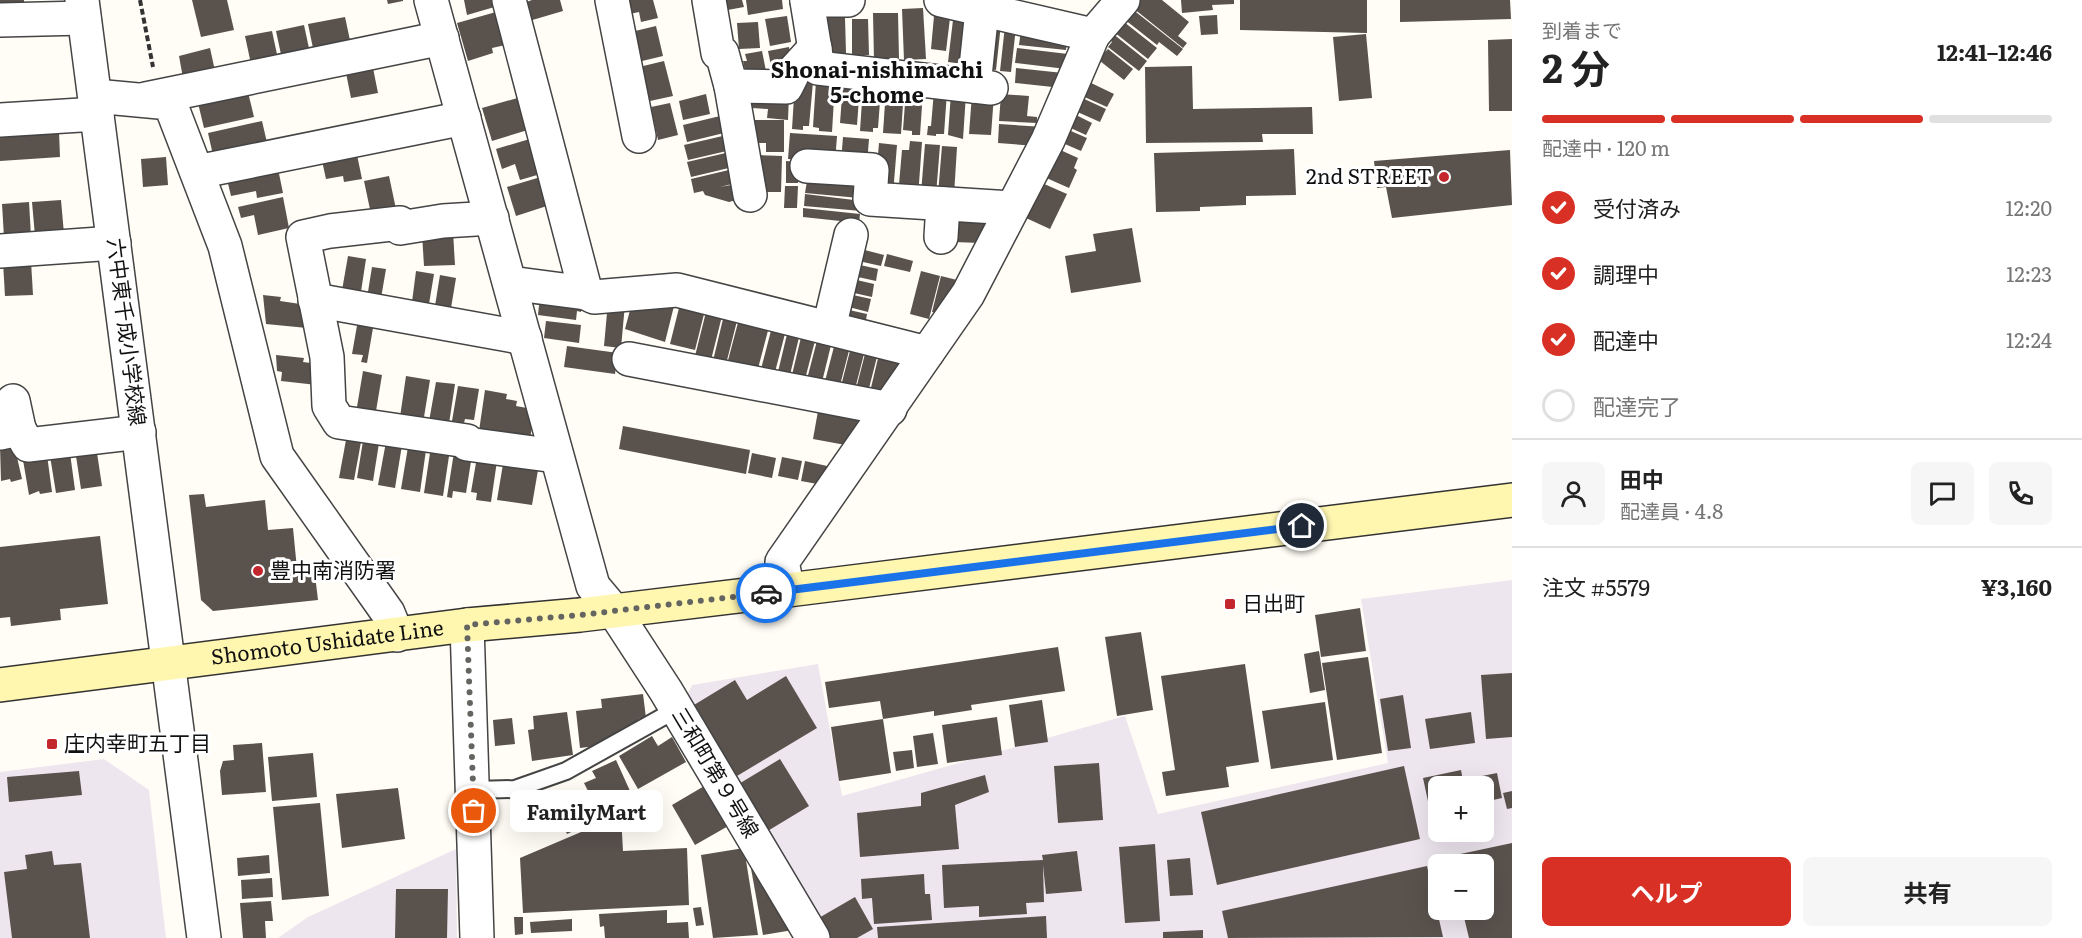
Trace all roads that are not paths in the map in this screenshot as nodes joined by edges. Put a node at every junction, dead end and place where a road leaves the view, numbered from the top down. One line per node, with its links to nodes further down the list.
1 (431, 0): 13 (street, 三和町第９号線)
2 (509, 0): 32 (street)
3 (612, 0): 20 (street)
4 (709, 0): 15 (street)
5 (807, 0): 6 (street); 14 (street)
6 (848, 0)
7 (941, 0): 10 (street)
8 (1124, 0): 12 (street)
9 (83, 9): 11 (street); 17 (street, 六中東千成小学校線)
10 (982, 10): 12 (street); 14 (street)
11 (0, 20)
12 (1093, 35): 25 (street)
13 (442, 38): 16 (street); 18 (street, 三和町第９号線)
14 (815, 48): 15 (street)
15 (731, 86): 23 (street)
16 (138, 100): 17 (street); 22 (street)
17 (96, 105): 19 (street); 29 (street, 六中東千成小学校線)
18 (464, 118): 22 (street); 26 (street, 三和町第９号線)
19 (0, 120)
20 (639, 136)
21 (807, 166): 27 (street)
22 (197, 172): 46 (street)
23 (750, 195)
24 (943, 204): 25 (street); 27 (street); 28 (street)
25 (1011, 208): 36 (street)
26 (492, 218): 31 (street, 三和町第９号線); 33 (street)
27 (863, 219): 34 (street)
28 (941, 237)
29 (114, 243): 30 (street); 40 (street, 六中東千成小学校線)
30 (0, 251)
31 (510, 283): 32 (street); 35 (street, 三和町第９号線)
32 (586, 293): 34 (street)
33 (315, 300): 35 (street); 41 (street)
34 (829, 328): 36 (street)
35 (525, 338): 41 (street, 三和町第９号線)
36 (927, 352): 38 (street)
37 (629, 359): 38 (street)
38 (890, 409): 43 (street)
39 (11, 421): 40 (street)
40 (139, 432): 47 (street, 六中東千成小学校線)
41 (556, 456): 44 (street, 三和町第９号線)
42 (1512, 500): 43 (main road, Shomoto Ushidate Line)
43 (788, 590): 44 (main road, Shomoto Ushidate Line)
44 (614, 611): 45 (main road, Shomoto Ushidate Line); 49 (street, 三和町第９号線)
45 (467, 625): 46 (main road, Shomoto Ushidate Line); 50 (street)
46 (397, 635): 47 (main road, Shomoto Ushidate Line)
47 (169, 665): 48 (main road, Shomoto Ushidate Line); 51 (street, 六中東千成小学校線)
48 (0, 685)
49 (677, 709): 50 (lane); 53 (street, 三和町第９号線)
50 (473, 790): 52 (street)
51 (204, 938)
52 (477, 938)
53 (813, 938)

